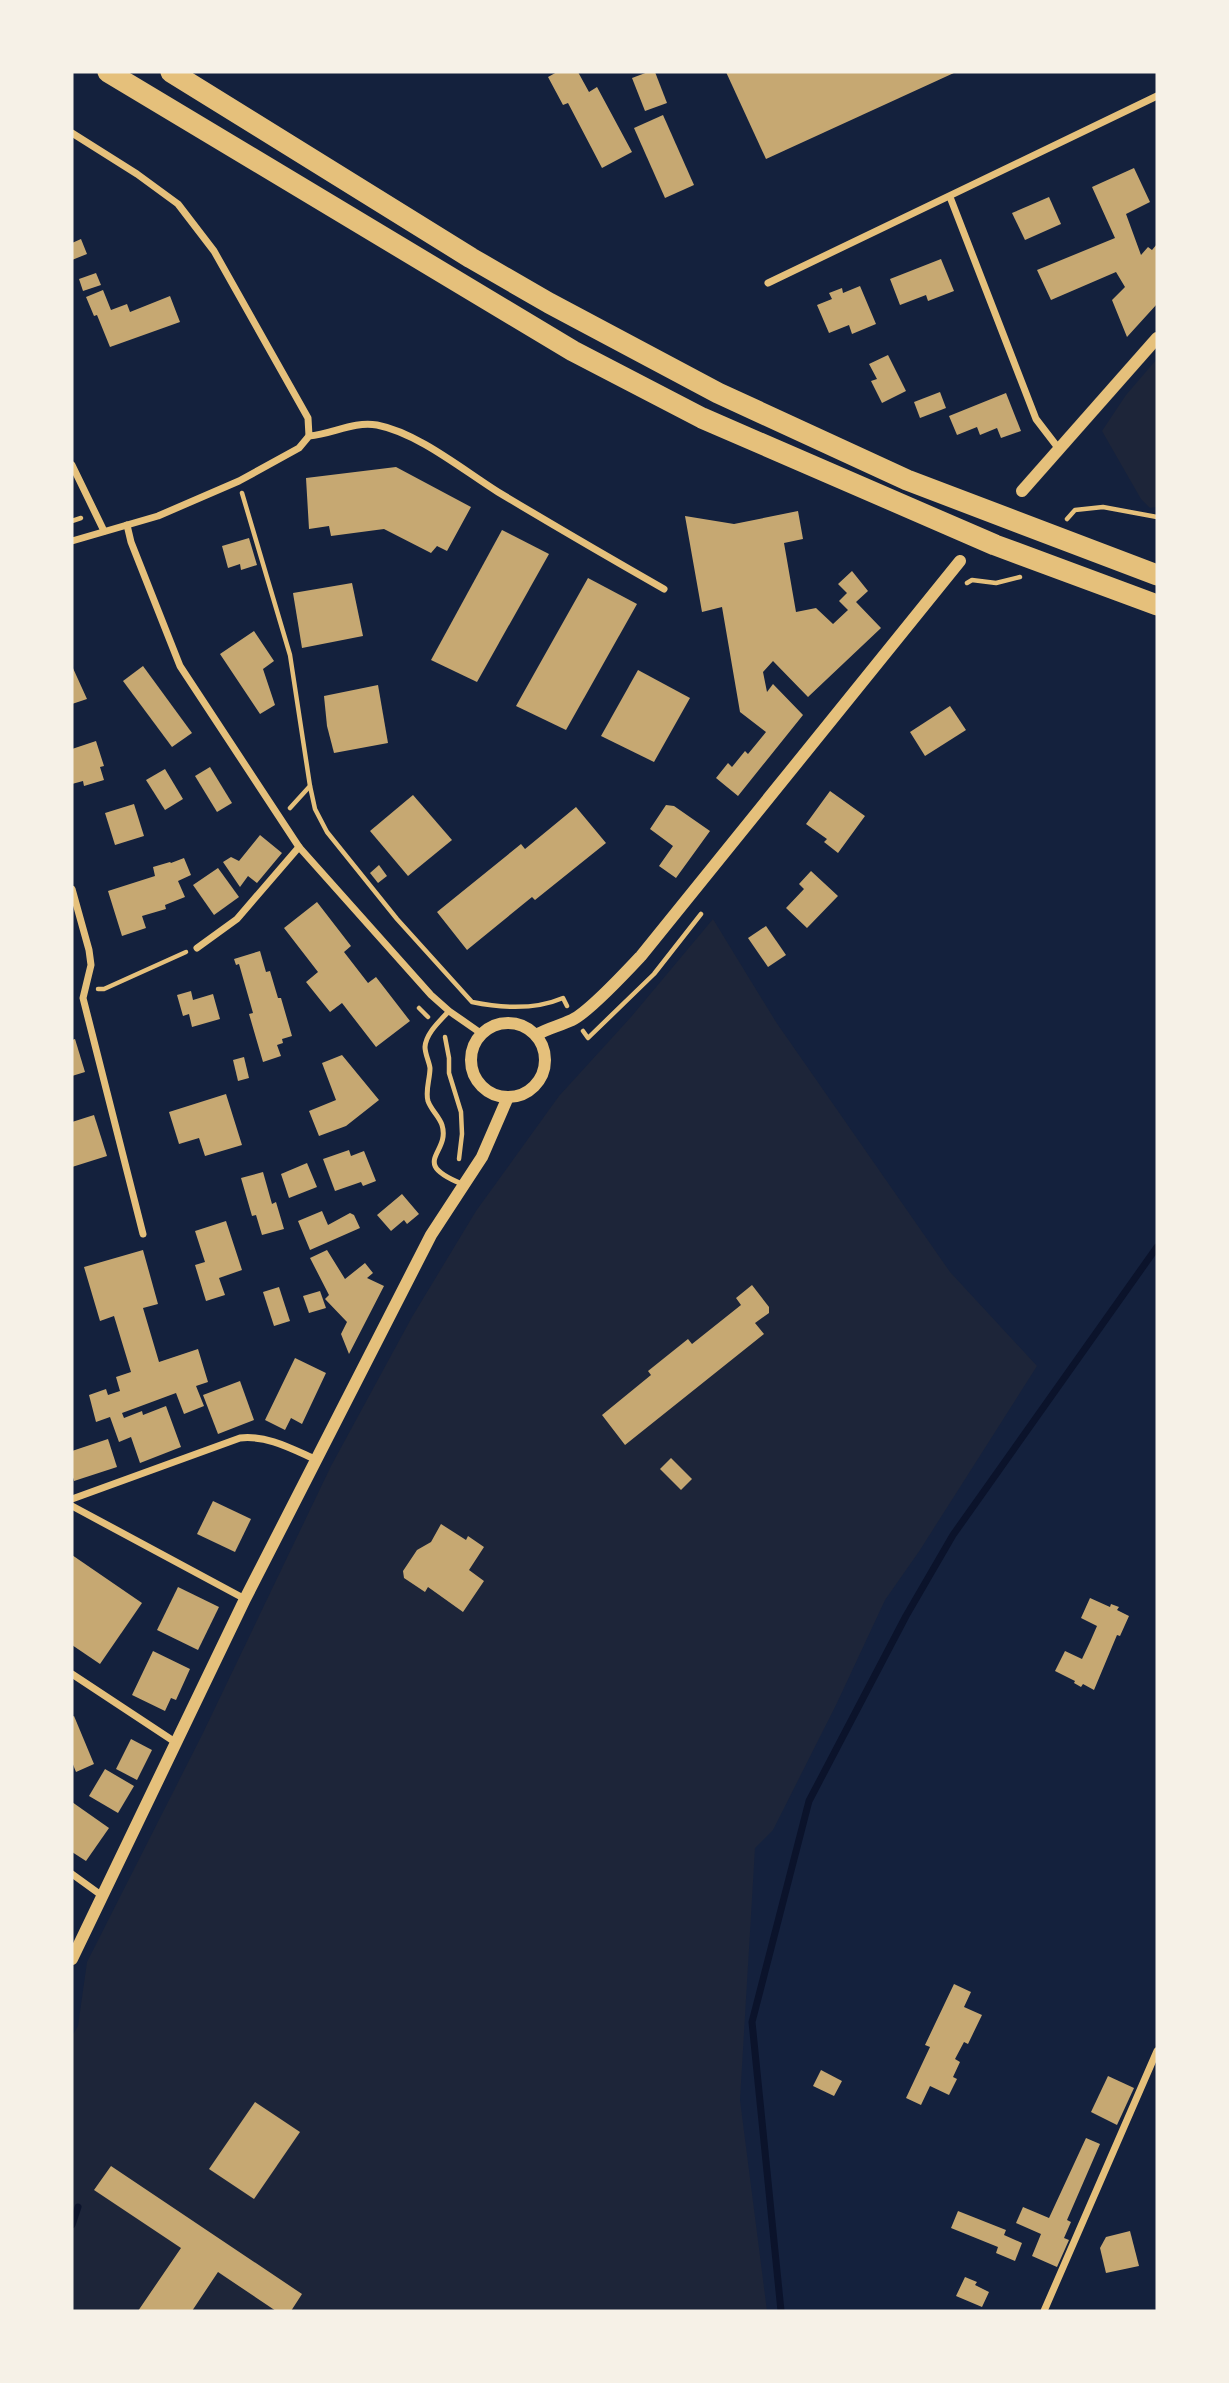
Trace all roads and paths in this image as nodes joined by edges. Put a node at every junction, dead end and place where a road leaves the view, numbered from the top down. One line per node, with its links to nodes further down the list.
1 (108, 72): 25 (highway)
2 (171, 72): 22 (highway)
3 (1157, 96): 5 (street)
4 (72, 133): 8 (street)
5 (950, 197): 6 (street); 9 (street)
6 (768, 283)
7 (1157, 338): 9 (street)
8 (309, 436): 11 (street); 24 (street)
9 (1059, 449): 12 (street)
10 (72, 465): 18 (street)
11 (239, 481): 16 (street); 26 (path)
12 (1022, 491)
13 (1157, 517): 17 (path)
14 (81, 518): 15 (path)
15 (72, 521)
16 (127, 525): 18 (street); 28 (street)
17 (1059, 529)
18 (104, 531): 19 (street)
19 (72, 541)
20 (960, 561): 35 (street)
21 (1028, 567): 23 (path)
22 (1157, 575)
23 (964, 584)
24 (664, 589)
25 (1149, 602)
26 (310, 786): 27 (path); 35 (path)
27 (290, 808)
28 (299, 847): 31 (street); 34 (street)
29 (72, 889): 32 (street)
30 (709, 904): 35 (path)
31 (197, 948): 32 (path)
32 (84, 989): 42 (street)
33 (419, 1008): 36 (path)
34 (449, 1011): 36 (lane); 37 (street)
35 (573, 1020): 38 (street)
36 (436, 1026): 40 (path); 41 (lane)
37 (482, 1034): 38 (street); 39 (street)
38 (536, 1035): 39 (street)
39 (508, 1097): 41 (street)
40 (457, 1165)
41 (463, 1185): 43 (street)
42 (143, 1234)
43 (317, 1460): 44 (street); 46 (street)
44 (72, 1499)
45 (72, 1506): 46 (street)
46 (245, 1599): 48 (street)
47 (72, 1674): 48 (street)
48 (175, 1742): 50 (street)
49 (72, 1874): 50 (street)
50 (101, 1895): 51 (street)
51 (72, 1959)
52 (1157, 2050): 53 (street)
53 (1044, 2311)

